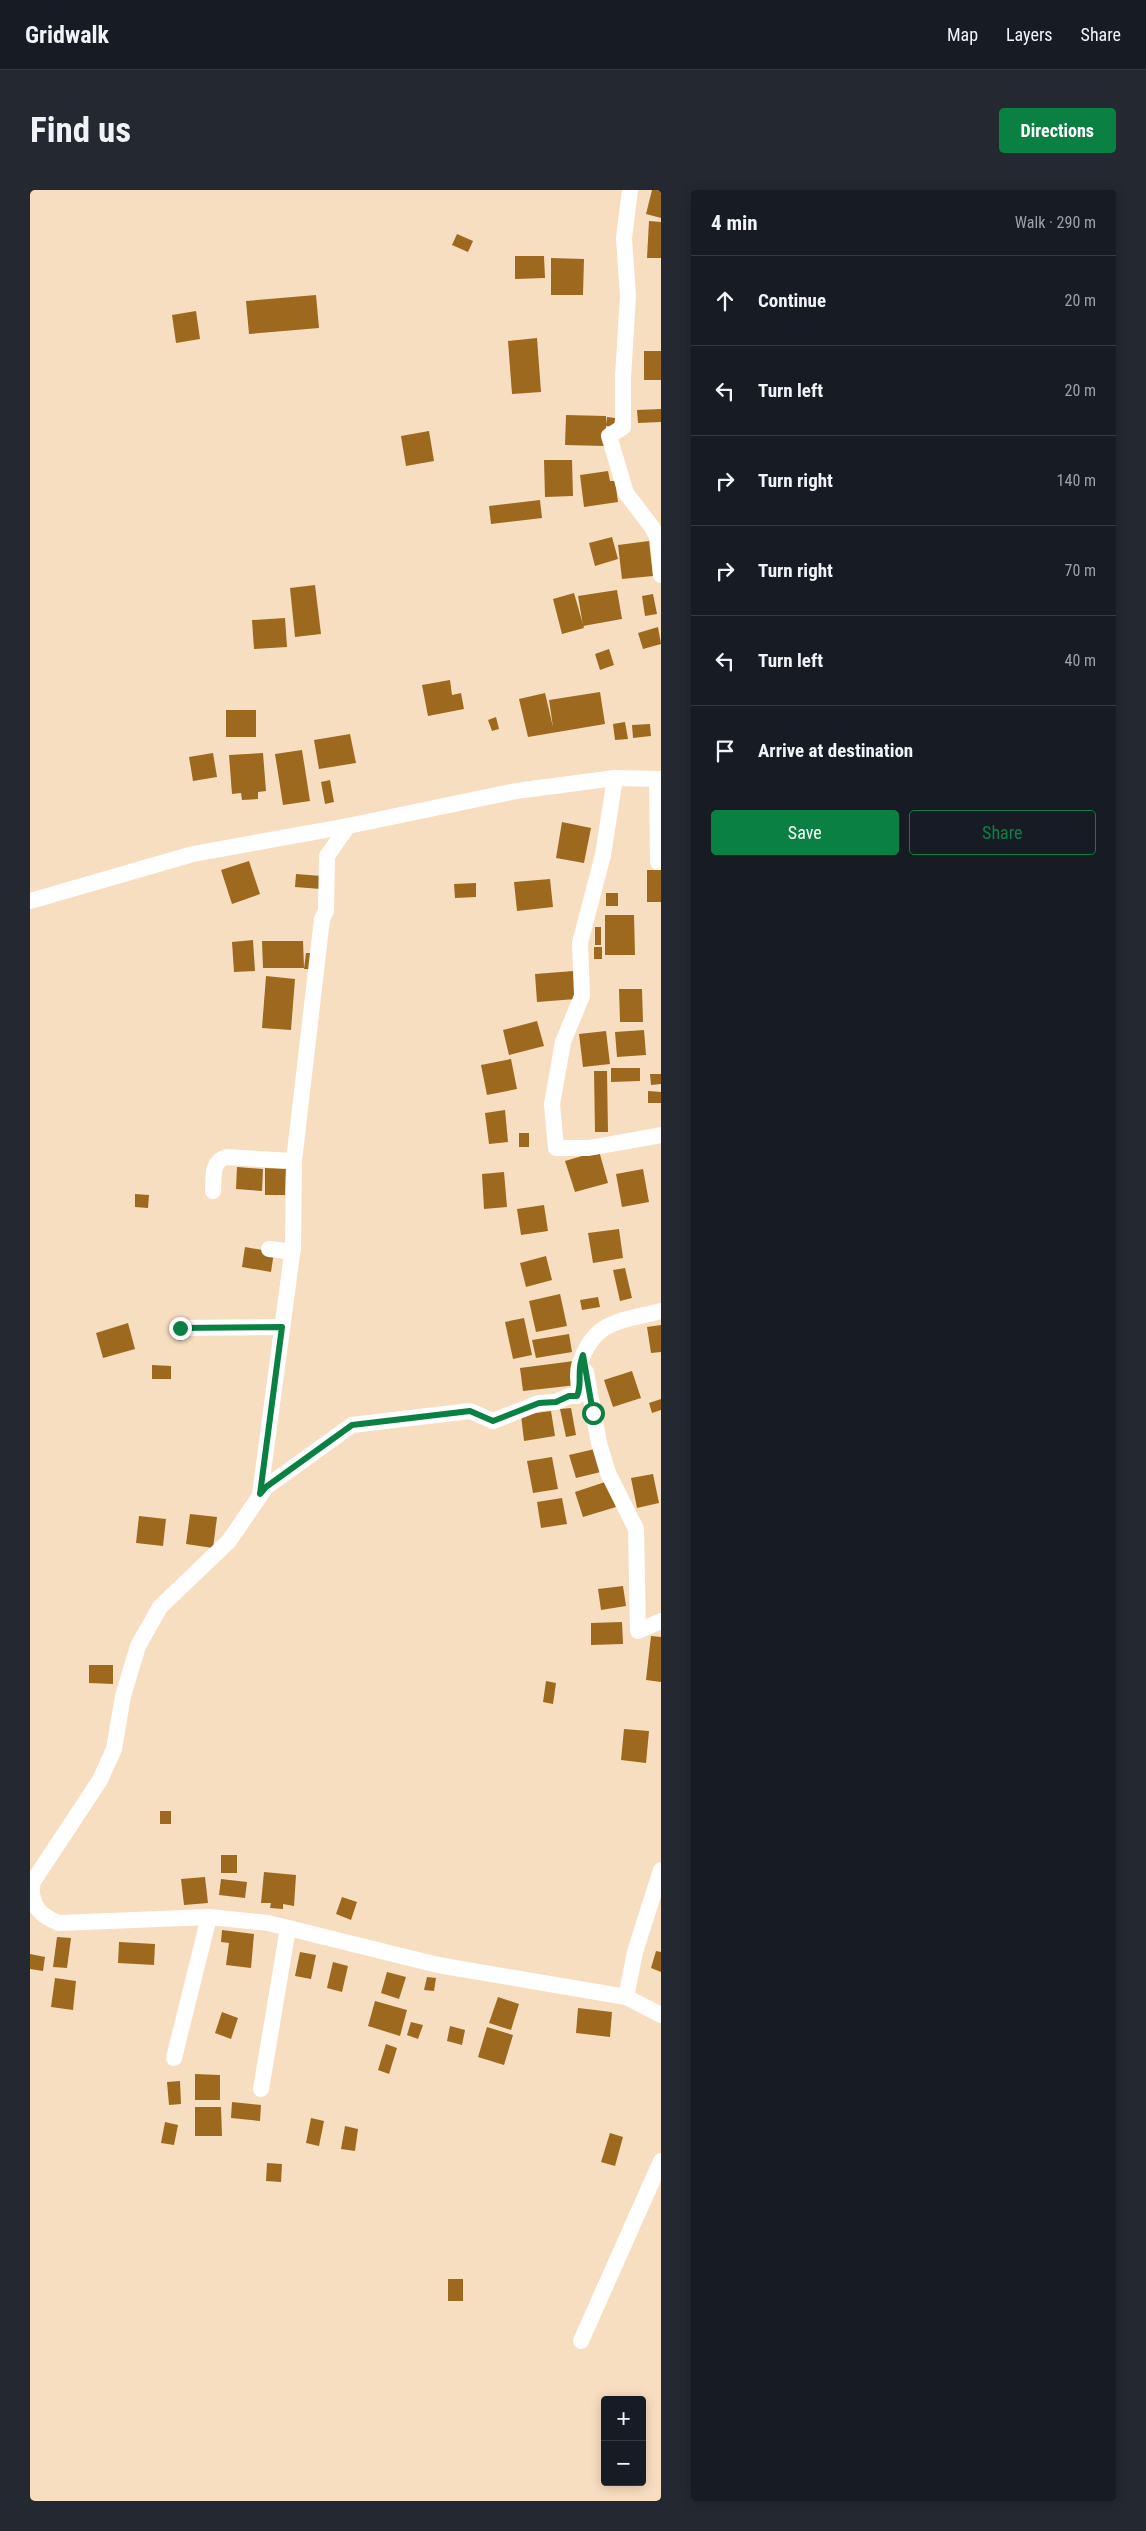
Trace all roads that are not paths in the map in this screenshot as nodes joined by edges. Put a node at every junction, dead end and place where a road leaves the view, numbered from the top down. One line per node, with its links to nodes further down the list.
1 (630, 190): 2 (street)
2 (661, 575)
3 (615, 778): 4 (street); 5 (street); 8 (street)
4 (659, 779): 6 (street)
5 (348, 826): 7 (street); 9 (street)
6 (658, 862)
7 (30, 900)
8 (661, 1136)
9 (294, 1161): 10 (street); 11 (street)
10 (213, 1191)
11 (293, 1247): 12 (street); 14 (street)
12 (269, 1249)
13 (661, 1311): 16 (street)
14 (282, 1327): 15 (street); 17 (street)
15 (180, 1328)
16 (583, 1355): 17 (street); 18 (street)
17 (260, 1494): 20 (street)
18 (661, 1622)
19 (661, 1870): 23 (street)
20 (33, 1910): 21 (street)
21 (209, 1916): 22 (street); 25 (street)
22 (288, 1928): 23 (street); 26 (street)
23 (626, 1998): 24 (street)
24 (661, 2015)
25 (174, 2058)
26 (261, 2089)
27 (661, 2161): 28 (street)
28 (582, 2341)

